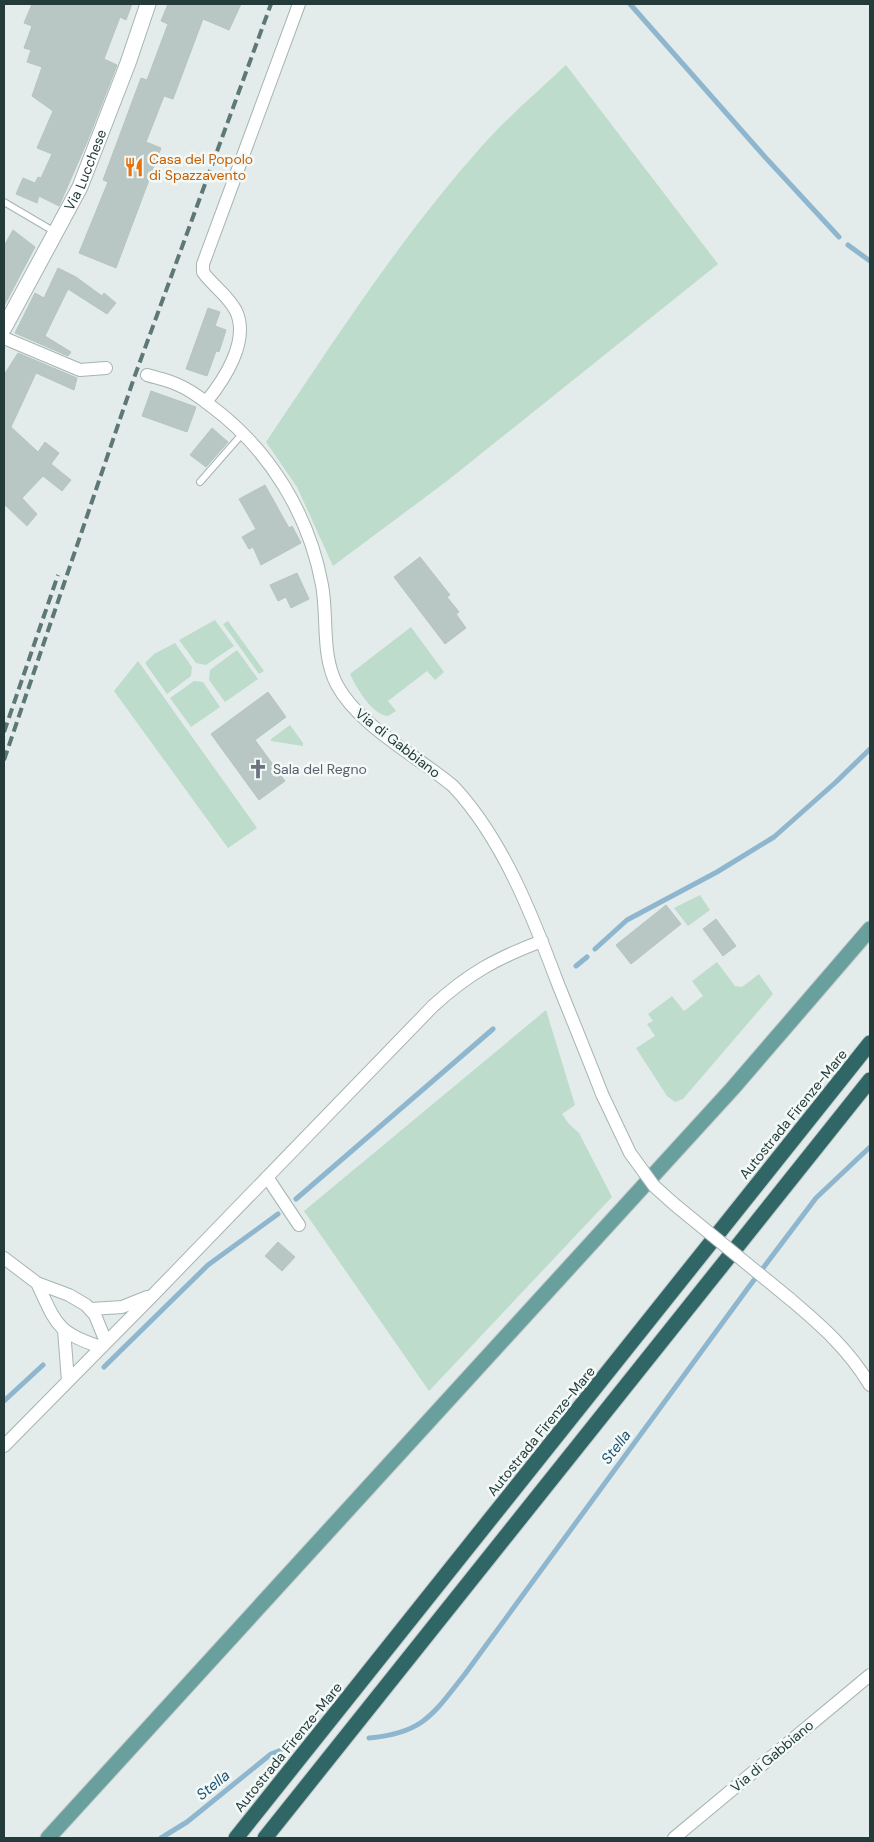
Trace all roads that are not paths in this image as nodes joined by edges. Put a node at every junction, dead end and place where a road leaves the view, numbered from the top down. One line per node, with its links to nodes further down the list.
1 (148, 4): 4 (street, Via Lucchese)
2 (299, 4): 9 (street)
3 (4, 202): 4 (lane)
4 (56, 232): 5 (street, Via Lucchese)
5 (4, 328)
6 (4, 338): 7 (street)
7 (106, 368)
8 (147, 375): 9 (street, Via di Gabbiano)
9 (206, 402): 10 (street, Via di Gabbiano)
10 (242, 433): 11 (lane); 13 (street, Via di Gabbiano)
11 (200, 482)
12 (870, 929): 29 (main road)
13 (542, 941): 16 (street); 25 (street, Via di Gabbiano, bridge)
14 (870, 1043): 28 (highway, Autostrada Firenze-Mare)
15 (870, 1080): 32 (highway)
16 (267, 1178): 17 (street); 20 (street)
17 (299, 1225)
18 (4, 1258): 19 (street)
19 (37, 1283): 21 (street); 22 (street)
20 (154, 1294): 21 (street); 23 (street)
21 (91, 1309): 23 (street)
22 (64, 1330): 23 (street); 24 (street)
23 (104, 1345): 24 (street)
24 (68, 1381): 26 (street)
25 (870, 1385)
26 (4, 1446)
27 (870, 1675): 33 (street, Via di Gabbiano)
28 (267, 1800): 30 (lane); 31 (highway, Autostrada Firenze-Mare)
29 (48, 1838)
30 (228, 1838)
31 (236, 1838)
32 (265, 1838)
33 (674, 1838)

